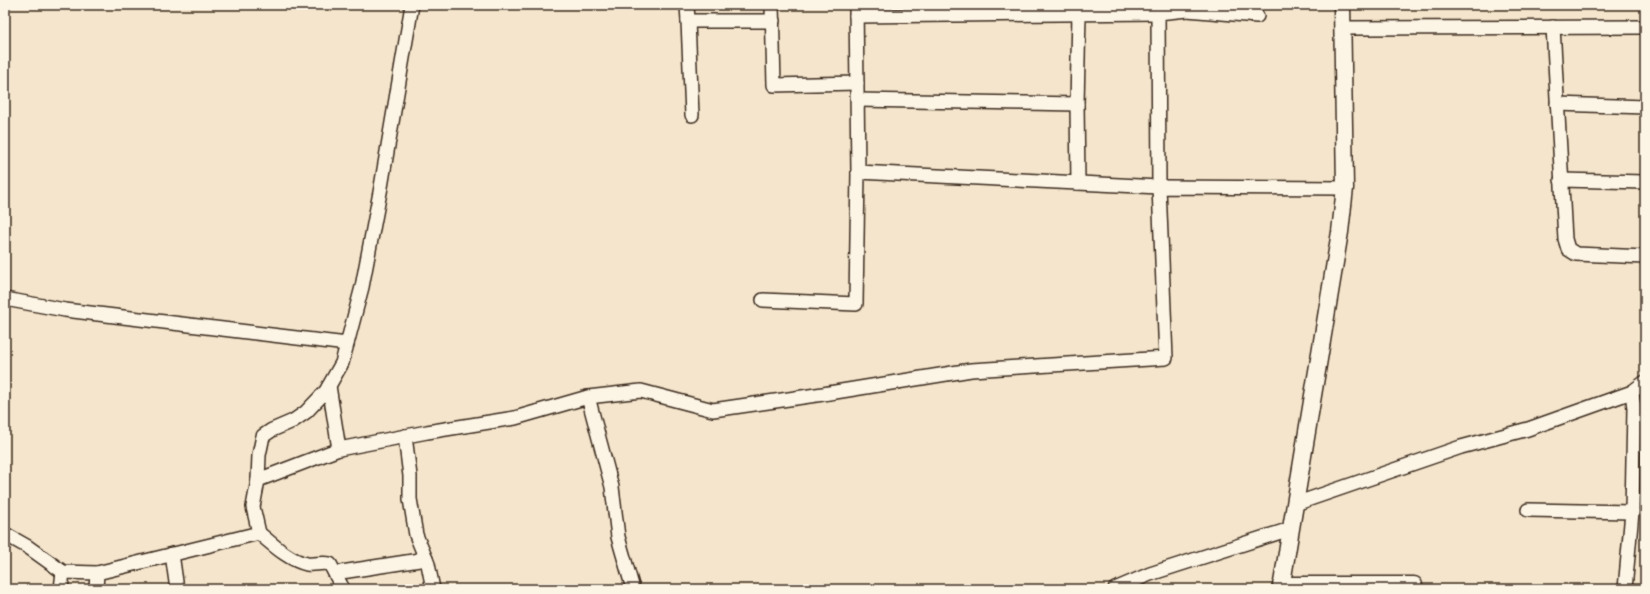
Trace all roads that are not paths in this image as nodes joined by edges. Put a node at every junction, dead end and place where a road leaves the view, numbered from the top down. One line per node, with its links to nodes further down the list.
1 (412, 5): 32 (street)
2 (687, 5): 12 (street)
3 (772, 5): 13 (street)
4 (1342, 5): 15 (street)
5 (1187, 7): 9 (street); 11 (street)
6 (1104, 9): 9 (street); 10 (street)
7 (856, 10): 8 (street); 17 (street)
8 (1022, 10): 10 (street)
9 (1158, 13): 27 (street)
10 (1079, 14): 19 (street)
11 (1257, 16)
12 (688, 21): 13 (street); 22 (street)
13 (773, 21): 17 (street)
14 (1645, 27): 16 (street)
15 (1343, 28): 16 (street); 28 (street)
16 (1552, 28): 20 (street)
17 (857, 83): 18 (street)
18 (858, 100): 19 (street); 23 (street)
19 (1077, 104): 26 (street)
20 (1557, 104): 21 (street); 24 (street)
21 (1645, 107)
22 (692, 115)
23 (858, 172): 26 (street); 31 (street)
24 (1561, 180): 25 (street); 29 (street)
25 (1645, 182)
26 (1078, 183): 27 (street)
27 (1159, 187): 28 (street); 36 (street)
28 (1345, 188): 41 (street)
29 (1645, 257)
30 (5, 299): 32 (street)
31 (763, 300)
32 (347, 344): 34 (street)
33 (1645, 382): 35 (street)
34 (329, 386): 39 (street); 40 (street)
35 (1632, 392): 37 (street); 41 (street)
36 (588, 397): 38 (street); 58 (street)
37 (1639, 409): 43 (street)
38 (405, 436): 39 (street); 48 (street)
39 (339, 449): 40 (street)
40 (258, 480): 45 (street)
41 (1295, 504): 44 (street)
42 (1528, 510): 43 (street)
43 (1632, 512): 61 (street)
44 (1290, 529): 52 (street); 59 (street)
45 (258, 533): 47 (street); 51 (street)
46 (5, 534): 49 (street)
47 (172, 554): 50 (street); 55 (street)
48 (426, 559): 51 (street); 57 (street)
49 (63, 572): 50 (street); 53 (street)
50 (97, 573): 54 (street)
51 (335, 573): 56 (street)
52 (1281, 587): 60 (street)
53 (61, 589)
54 (96, 589)
55 (177, 589)
56 (343, 589)
57 (433, 589)
58 (633, 589)
59 (1115, 589)
60 (1414, 589)
61 (1625, 589)

